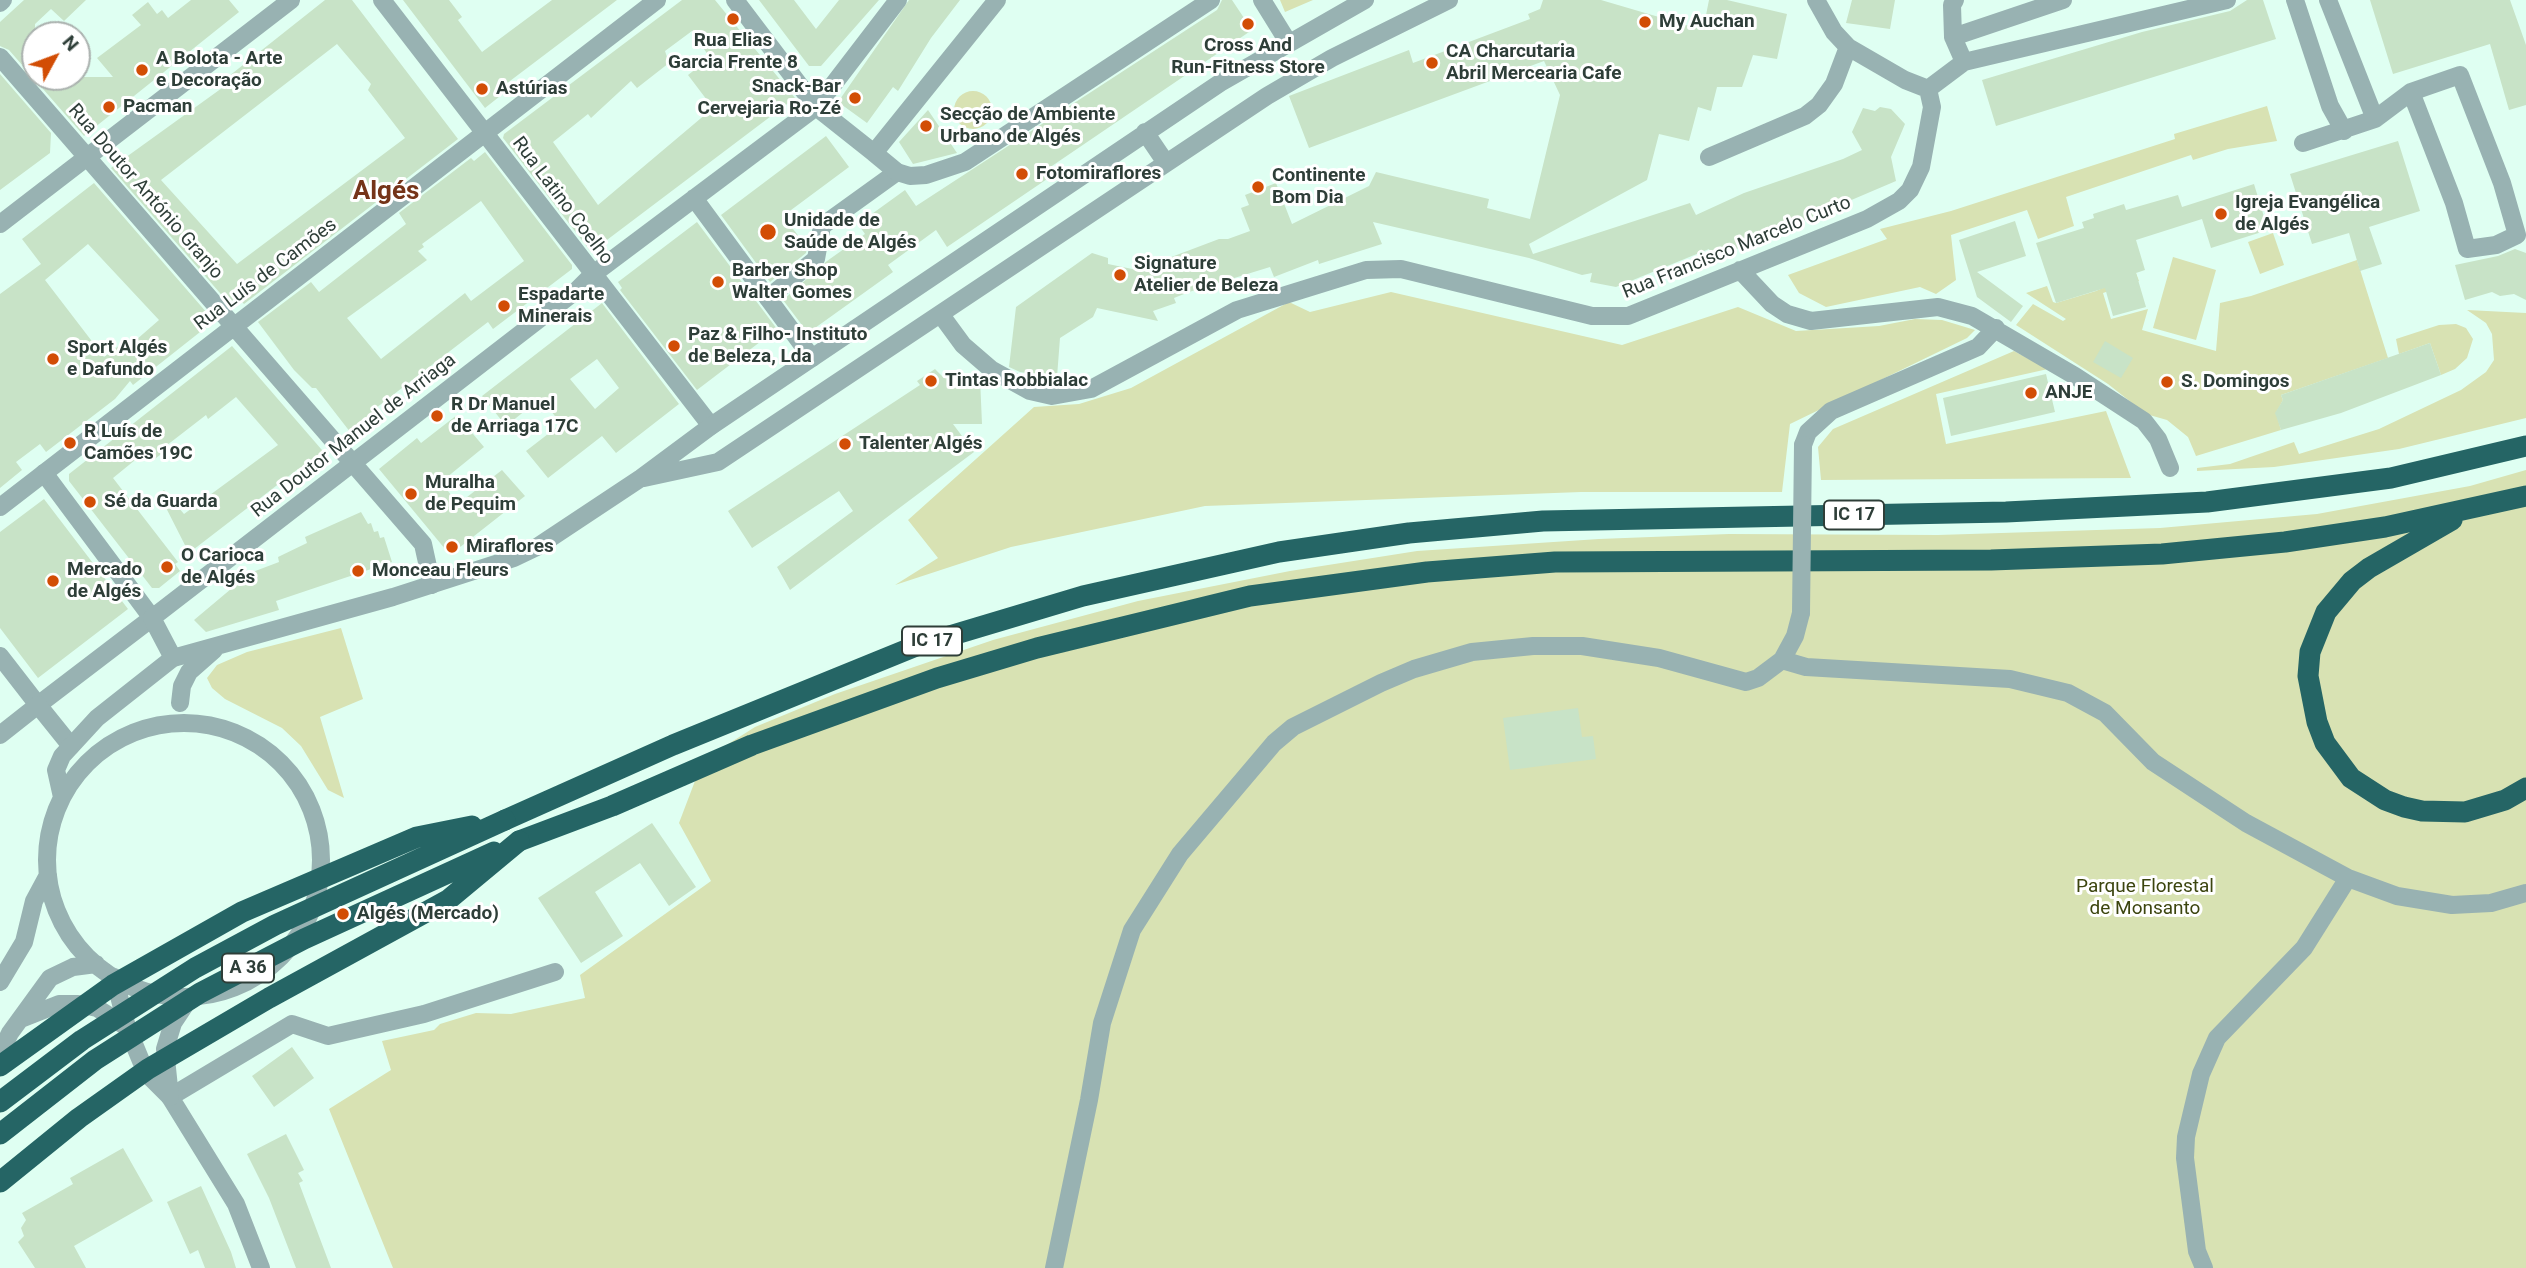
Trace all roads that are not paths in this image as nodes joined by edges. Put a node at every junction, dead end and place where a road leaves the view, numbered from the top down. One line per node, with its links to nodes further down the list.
1 (291, 0): 17 (street)
2 (382, 0): 29 (street, Rua Latino Coelho)
3 (657, 0): 29 (street, Rua Luís de Camões)
4 (735, 0): 25 (street)
5 (898, 0): 25 (street, Rua Doutor Manuel de Arriaga)
6 (997, 0): 31 (street)
7 (1211, 0): 35 (street)
8 (1262, 0): 19 (street)
9 (1365, 0): 19 (street)
10 (1449, 0): 34 (street)
11 (1816, 0): 20 (street)
12 (1955, 0): 18 (street)
13 (2063, 0): 18 (street)
14 (2227, 0): 22 (street)
15 (2295, 0): 27 (street)
16 (2328, 0): 26 (street)
17 (268, 6): 32 (street)
18 (1953, 37): 22 (street)
19 (1288, 42): 28 (street)
20 (1849, 47): 23 (street); 33 (street)
21 (0, 57): 32 (street, Rua Doutor António Granjo)
22 (1964, 62): 23 (street)
23 (1928, 89): 38 (street, Rua Francisco Marcelo Curto)
24 (2411, 92): 24 (street); 26 (street)
25 (816, 107): 31 (street); 36 (street, Rua Doutor Manuel de Arriaga)
26 (2375, 119): 27 (street)
27 (2344, 131): 30 (street)
28 (1145, 132): 34 (street); 44 (street)
29 (484, 134): 39 (street, Rua Latino Coelho); 42 (street, Rua Luís de Camões)
30 (2303, 143)
31 (874, 153): 35 (street)
32 (86, 157): 37 (street); 42 (street, Rua Doutor António Granjo)
33 (1709, 157)
34 (1166, 163): 41 (street)
35 (897, 172): 40 (street)
36 (694, 198): 39 (street, Rua Doutor Manuel de Arriaga); 40 (street)
37 (0, 223)
38 (1740, 270): 41 (street, Rua Francisco Marcelo Curto); 43 (street)
39 (592, 275): 45 (street, Rua Latino Coelho); 47 (street, Rua Doutor Manuel de Arriaga)
40 (768, 298): 44 (street)
41 (941, 315): 50 (street)
42 (236, 327): 47 (street, Rua Doutor António Granjo); 49 (street, Rua Luís de Camões)
43 (1996, 328): 48 (street); 59 (street, bridge)
44 (812, 358): 45 (street)
45 (711, 426): 50 (street)
46 (2516, 449): 67 (highway, IC 17)
47 (354, 461): 54 (street, Rua Doutor António Granjo); 55 (street, Rua Doutor Manuel de Arriaga)
48 (2170, 468)
49 (44, 473): 52 (street, Rua Luís de Camões); 55 (street)
50 (641, 478): 54 (street)
51 (2521, 498): 53 (highway, IC 17)
52 (0, 507)
53 (2469, 510): 65 (highway); 68 (highway, IC 17)
54 (432, 585): 56 (street)
55 (152, 618): 58 (street); 61 (street, Rua Doutor Manuel de Arriaga)
56 (222, 643): 58 (street); 60 (street)
57 (0, 656): 61 (street)
58 (173, 658): 60 (street); 64 (street)
59 (1782, 660): 70 (street); 86 (street)
60 (180, 703): 62 (street)
61 (38, 705): 63 (street, Rua Doutor Manuel de Arriaga); 64 (street)
62 (201, 723): 66 (street); 76 (street)
63 (0, 735)
64 (71, 746): 66 (street)
65 (2526, 788)
66 (62, 797): 69 (street)
67 (505, 820): 80 (highway, bridge); 82 (highway, A 36, bridge)
68 (519, 841): 83 (highway, A 36, bridge); 84 (highway, bridge)
69 (48, 875): 72 (street); 75 (street)
70 (2348, 878): 71 (street); 87 (street)
71 (2526, 893)
72 (96, 964): 74 (street); 77 (street)
73 (555, 972): 81 (street)
74 (114, 977): 76 (street); 78 (street)
75 (0, 982)
76 (197, 996): 81 (street)
77 (21, 1019): 78 (street); 79 (street)
78 (127, 1027): 81 (street)
79 (0, 1053)
80 (0, 1066)
81 (170, 1097): 85 (street)
82 (0, 1102)
83 (0, 1134)
84 (0, 1182)
85 (261, 1268)
86 (1054, 1268)
87 (2204, 1268)

